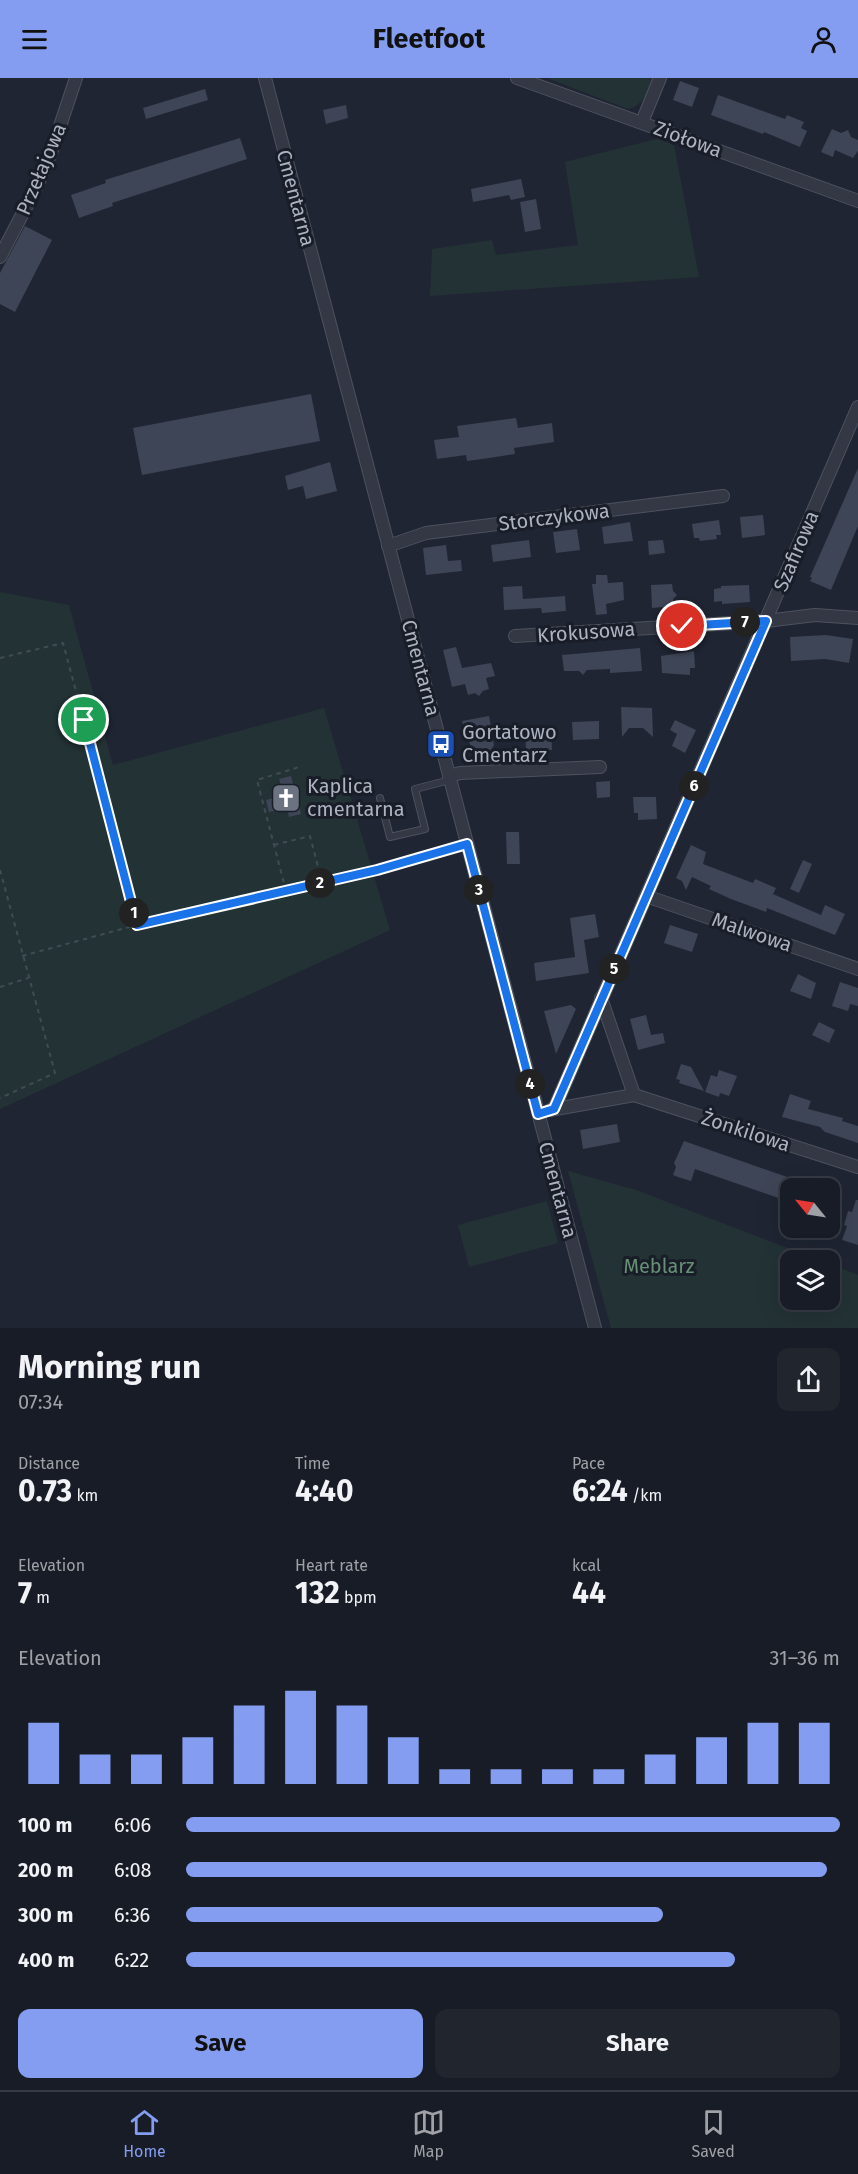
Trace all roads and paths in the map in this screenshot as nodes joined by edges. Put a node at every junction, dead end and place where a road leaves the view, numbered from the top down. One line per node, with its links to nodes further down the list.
1 (76, 78): 7 (street, Przełajowa)
2 (265, 78): 10 (street, Cmentarna)
3 (517, 78): 5 (street, Ziołowa)
4 (660, 78): 5 (street)
5 (642, 122): 6 (street, Ziołowa)
6 (858, 201)
7 (0, 257)
8 (858, 407): 12 (street, Szafirowa)
9 (723, 496): 10 (street, Storczykowa)
10 (388, 546): 17 (street, Cmentarna)
11 (858, 618): 12 (street, Krokusowa)
12 (766, 621): 13 (street, Krokusowa); 25 (street, Szafirowa)
13 (515, 636)
14 (0, 658): 26 (path)
15 (299, 767): 20 (path)
16 (600, 767): 17 (street)
17 (450, 778): 18 (lane); 19 (street, Cmentarna)
18 (380, 798)
19 (467, 844): 22 (lane); 35 (street, Cmentarna)
20 (274, 845): 23 (path); 24 (path)
21 (0, 870): 27 (path)
22 (377, 870): 23 (path)
23 (322, 882): 24 (path)
24 (286, 891): 26 (path)
25 (646, 896): 28 (street, Malwowa); 31 (street, Szafirowa)
26 (137, 925): 27 (path)
27 (22, 956): 29 (path)
28 (858, 969)
29 (28, 978): 30 (path); 33 (path)
30 (0, 987)
31 (601, 998): 32 (street); 34 (street, Szafirowa)
32 (634, 1095): 34 (street, Żonkilowa); 36 (street, Żonkilowa)
33 (0, 1098)
34 (554, 1109): 35 (street)
35 (538, 1114): 37 (street, Cmentarna)
36 (858, 1167)
37 (595, 1328)

